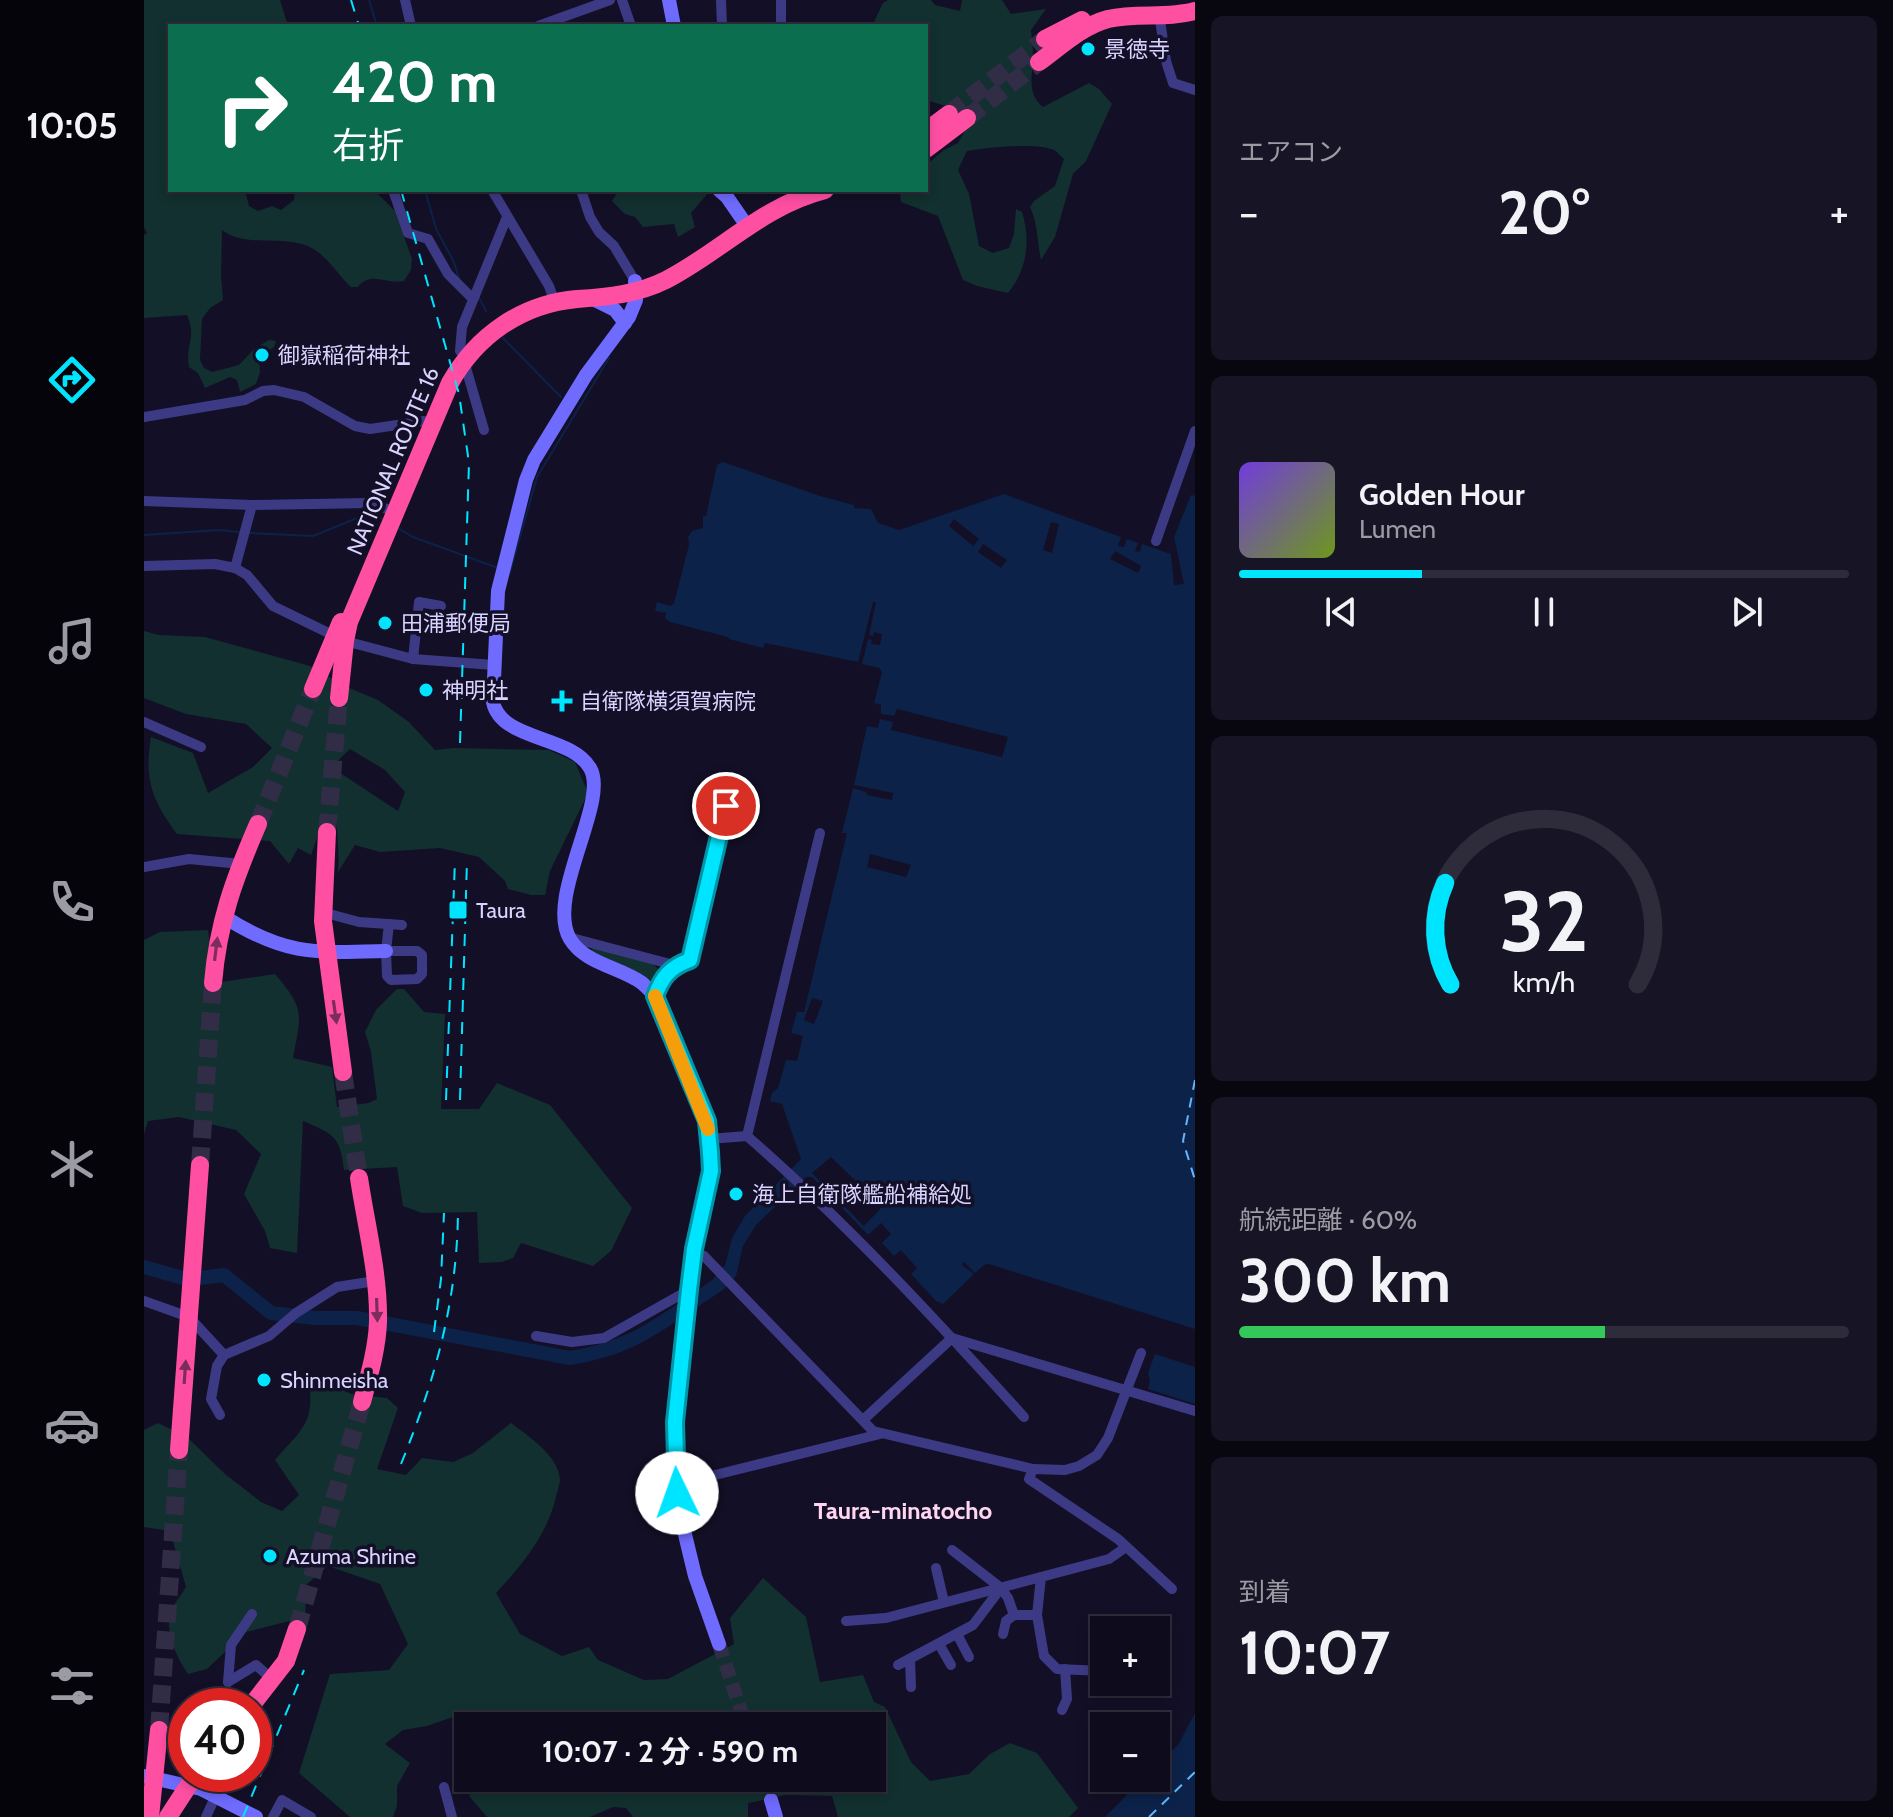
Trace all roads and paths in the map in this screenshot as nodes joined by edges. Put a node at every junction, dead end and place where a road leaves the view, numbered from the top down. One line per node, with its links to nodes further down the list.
1 (405, 0): 10 (street)
2 (610, 0): 11 (street)
3 (622, 0): 12 (street)
4 (669, 0): 13 (street)
5 (721, 0): 14 (street)
6 (781, 0): 15 (street)
7 (1195, 0): 9 (highway)
8 (1195, 11): 9 (highway)
9 (1159, 12): 16 (highway); 17 (highway); 18 (street)
10 (411, 24)
11 (544, 24)
12 (630, 24)
13 (674, 24)
14 (722, 24)
15 (781, 24)
16 (1045, 39)
17 (1039, 62)
18 (1195, 90)
19 (958, 116): 20 (highway)
20 (928, 140)
21 (394, 192): 32 (street)
22 (493, 192): 27 (street)
23 (582, 192): 30 (street)
24 (721, 192): 28 (street)
25 (787, 192): 28 (highway, NATIONAL ROUTE 16)
26 (819, 192): 28 (highway, NATIONAL ROUTE 16)
27 (507, 217): 31 (street); 32 (street)
28 (744, 222): 29 (highway, NATIONAL ROUTE 16); 30 (highway, NATIONAL ROUTE 16)
29 (680, 272): 30 (highway, NATIONAL ROUTE 16); 34 (street)
30 (636, 286): 31 (highway, NATIONAL ROUTE 16); 33 (highway, NATIONAL ROUTE 16); 34 (street)
31 (553, 298): 33 (highway, NATIONAL ROUTE 16); 35 (highway, NATIONAL ROUTE 16)
32 (473, 299): 35 (street)
33 (593, 299): 34 (street)
34 (627, 320): 49 (street)
35 (462, 356): 37 (highway, NATIONAL ROUTE 16); 38 (street); 42 (highway, NATIONAL ROUTE 16)
36 (144, 417): 37 (street)
37 (424, 421): 42 (highway, NATIONAL ROUTE 16)
38 (484, 430)
39 (1195, 431): 43 (street)
40 (144, 501): 41 (street)
41 (252, 505): 42 (street); 45 (street)
42 (389, 516): 47 (highway, NATIONAL ROUTE 16)
43 (1156, 541)
44 (144, 566): 45 (street)
45 (235, 568): 47 (street)
46 (441, 606): 48 (street)
47 (340, 638): 48 (street); 50 (highway, NATIONAL ROUTE 16); 51 (highway, NATIONAL ROUTE 16)
48 (413, 659): 49 (street)
49 (494, 665): 64 (street)
50 (313, 689)
51 (339, 698)
52 (144, 722): 53 (street)
53 (201, 747)
54 (726, 806): 67 (street)
55 (258, 824): 58 (highway)
56 (327, 832): 60 (highway)
57 (820, 833): 71 (street)
58 (241, 864): 59 (street); 61 (highway)
59 (144, 867)
60 (322, 912): 62 (street); 66 (highway)
61 (223, 916): 66 (street); 68 (highway, one-way to 61)
62 (389, 924): 63 (street); 65 (street)
63 (402, 925)
64 (568, 937): 67 (street); 69 (street)
65 (386, 951): 66 (street)
66 (326, 952): 70 (highway, one-way to 70)
67 (674, 965): 69 (street)
68 (213, 983)
69 (655, 996): 72 (street)
70 (343, 1072)
71 (747, 1136): 72 (street); 81 (street)
72 (709, 1139): 75 (street)
73 (200, 1165): 79 (highway)
74 (359, 1178): 76 (highway)
75 (694, 1252): 77 (street); 89 (street)
76 (375, 1281): 83 (street); 85 (highway, one-way to 85)
77 (688, 1293): 80 (street); 93 (street)
78 (144, 1301): 79 (street)
79 (189, 1317): 83 (street); 91 (highway, one-way to 79)
80 (536, 1336)
81 (952, 1338): 84 (street); 88 (street); 89 (street)
82 (1141, 1353): 84 (street)
83 (224, 1355): 87 (street)
84 (1126, 1388): 86 (street); 92 (street)
85 (362, 1402)
86 (1195, 1411)
87 (220, 1415)
88 (1024, 1417)
89 (863, 1420): 90 (street)
90 (882, 1434): 92 (street); 93 (street)
91 (179, 1450)
92 (1033, 1469): 94 (street)
93 (676, 1480): 108 (street)
94 (1126, 1547): 97 (street); 99 (street)
95 (952, 1550): 98 (street)
96 (936, 1568): 100 (street)
97 (1041, 1577): 98 (street); 103 (street)
98 (1001, 1588): 100 (street); 102 (street); 106 (street)
99 (1172, 1589)
100 (944, 1602): 104 (street)
101 (252, 1614): 116 (street)
102 (1014, 1615): 103 (street); 107 (street)
103 (1037, 1615): 114 (street)
104 (846, 1621)
105 (297, 1629): 116 (highway)
106 (957, 1634): 109 (street); 110 (street)
107 (1003, 1634)
108 (719, 1644)
109 (939, 1644): 111 (street); 113 (street)
110 (969, 1657)
111 (910, 1659): 112 (street); 117 (street)
112 (898, 1665)
113 (951, 1665)
114 (1065, 1669): 115 (street); 119 (street)
115 (1090, 1670)
116 (273, 1680): 118 (highway)
117 (911, 1687)
118 (266, 1688)
119 (1062, 1710)
120 (159, 1730): 121 (highway)
121 (150, 1777): 128 (highway)
122 (444, 1787): 135 (street)
123 (171, 1792): 129 (highway)
124 (184, 1792): 130 (highway)
125 (211, 1792): 126 (street)
126 (216, 1795): 131 (street); 132 (street)
127 (771, 1800): 136 (street)
128 (150, 1817)
129 (157, 1817)
130 (168, 1817)
131 (206, 1817)
132 (256, 1817)
133 (273, 1817): 134 (street)
134 (311, 1817)
135 (452, 1817)
136 (776, 1817)

